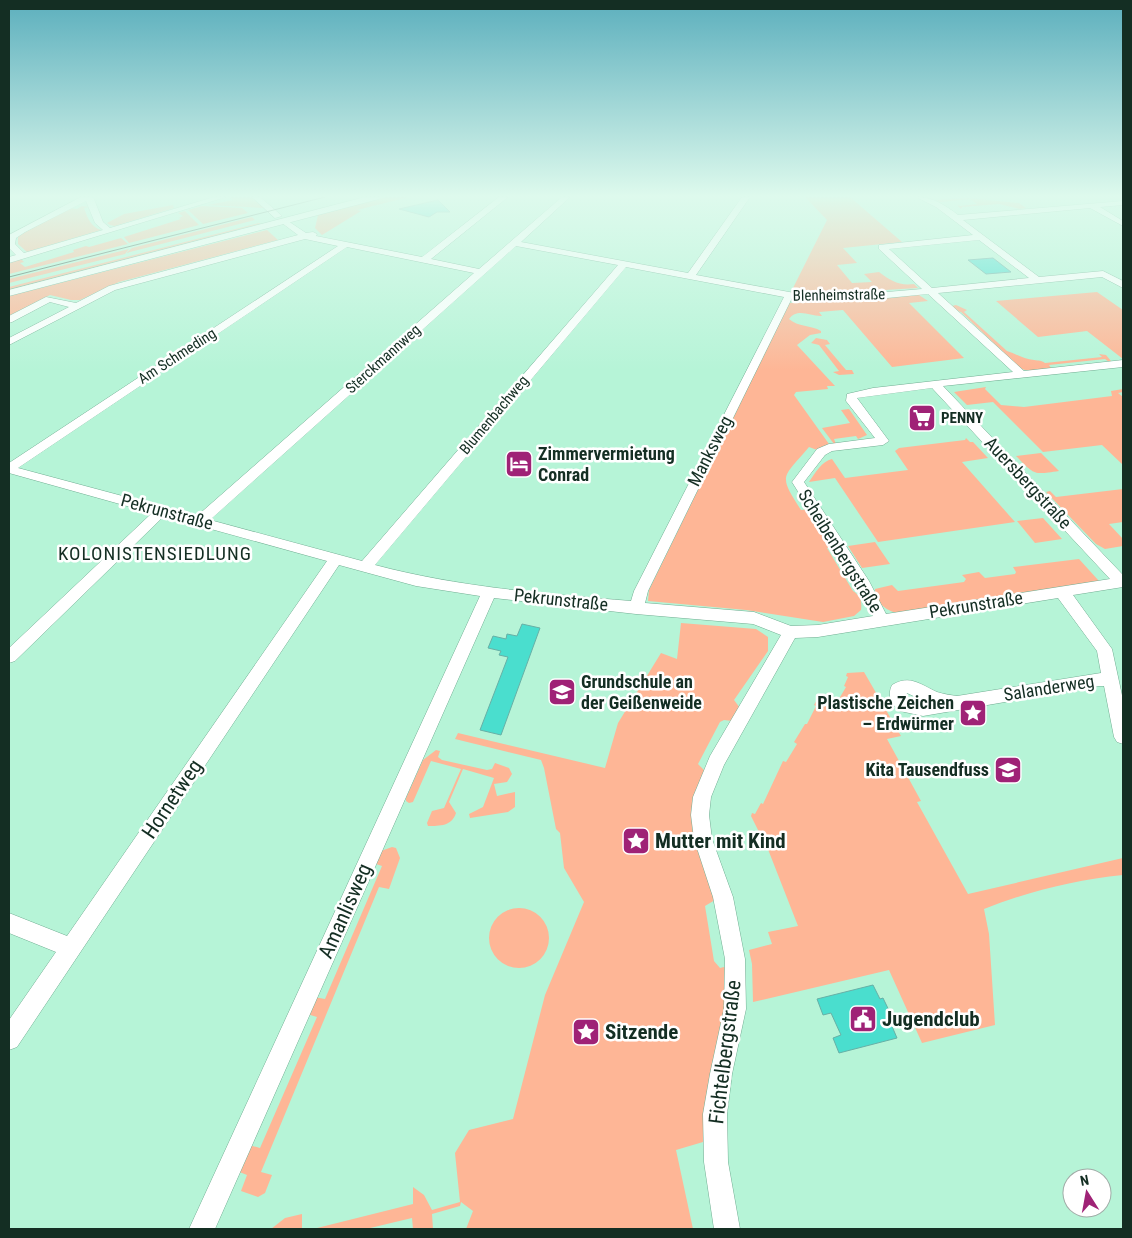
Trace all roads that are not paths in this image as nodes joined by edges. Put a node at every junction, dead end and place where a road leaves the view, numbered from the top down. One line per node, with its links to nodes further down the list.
1 (26, 255): 13 (street)
2 (131, 255): 21 (main road)
3 (145, 255): 23 (main road)
4 (235, 255): 25 (street)
5 (330, 255): 31 (street, Am Schmeding)
6 (393, 255): 15 (street)
7 (431, 255): 15 (street)
8 (501, 255): 17 (street, Sterckmannweg)
9 (576, 255): 16 (street, Blenheimstraße)
10 (706, 255): 18 (street)
11 (890, 255): 22 (street, Blenheimstraße)
12 (1004, 255): 19 (street)
13 (22, 256): 14 (street)
14 (9, 260)
15 (423, 261): 17 (street)
16 (624, 264): 18 (street, Blenheimstraße); 35 (street, Blumenbachweg)
17 (481, 272): 33 (street, Sterckmannweg)
18 (690, 277): 24 (street, Blenheimstraße)
19 (1037, 280): 20 (street, Blenheimstraße); 22 (street, Blenheimstraße)
20 (1123, 285)
21 (9, 286)
22 (929, 290): 24 (street, Blenheimstraße); 29 (street)
23 (9, 293)
24 (789, 296): 39 (street, Manksweg)
25 (76, 306): 26 (street); 27 (street)
26 (9, 320)
27 (9, 342)
28 (1122, 364): 29 (street)
29 (1021, 374): 30 (street)
30 (935, 384): 36 (street, Auersbergstraße); 40 (street, Scheibenbergstraße)
31 (9, 468): 32 (street, Pekrunstraße)
32 (162, 511): 33 (street, Pekrunstraße); 42 (street)
33 (200, 521): 34 (street, Pekrunstraße)
34 (336, 559): 35 (street, Pekrunstraße); 47 (street, Hornetweg)
35 (365, 567): 37 (street, Pekrunstraße)
36 (1122, 582): 38 (street, Pekrunstraße)
37 (489, 592): 39 (street, Pekrunstraße); 49 (street, Amanlisweg)
38 (1062, 592): 40 (street, Pekrunstraße); 43 (street, Salanderweg)
39 (636, 608): 41 (street, Pekrunstraße)
40 (882, 620): 41 (street, Pekrunstraße)
41 (790, 632): 50 (street, Fichtelbergstraße)
42 (9, 657)
43 (1112, 682): 44 (street, Salanderweg); 45 (street, Salanderweg)
44 (956, 703)
45 (1123, 737)
46 (9, 922): 47 (street)
47 (70, 948): 48 (street, Hornetweg)
48 (9, 1039)
49 (202, 1229)
50 (727, 1229)

